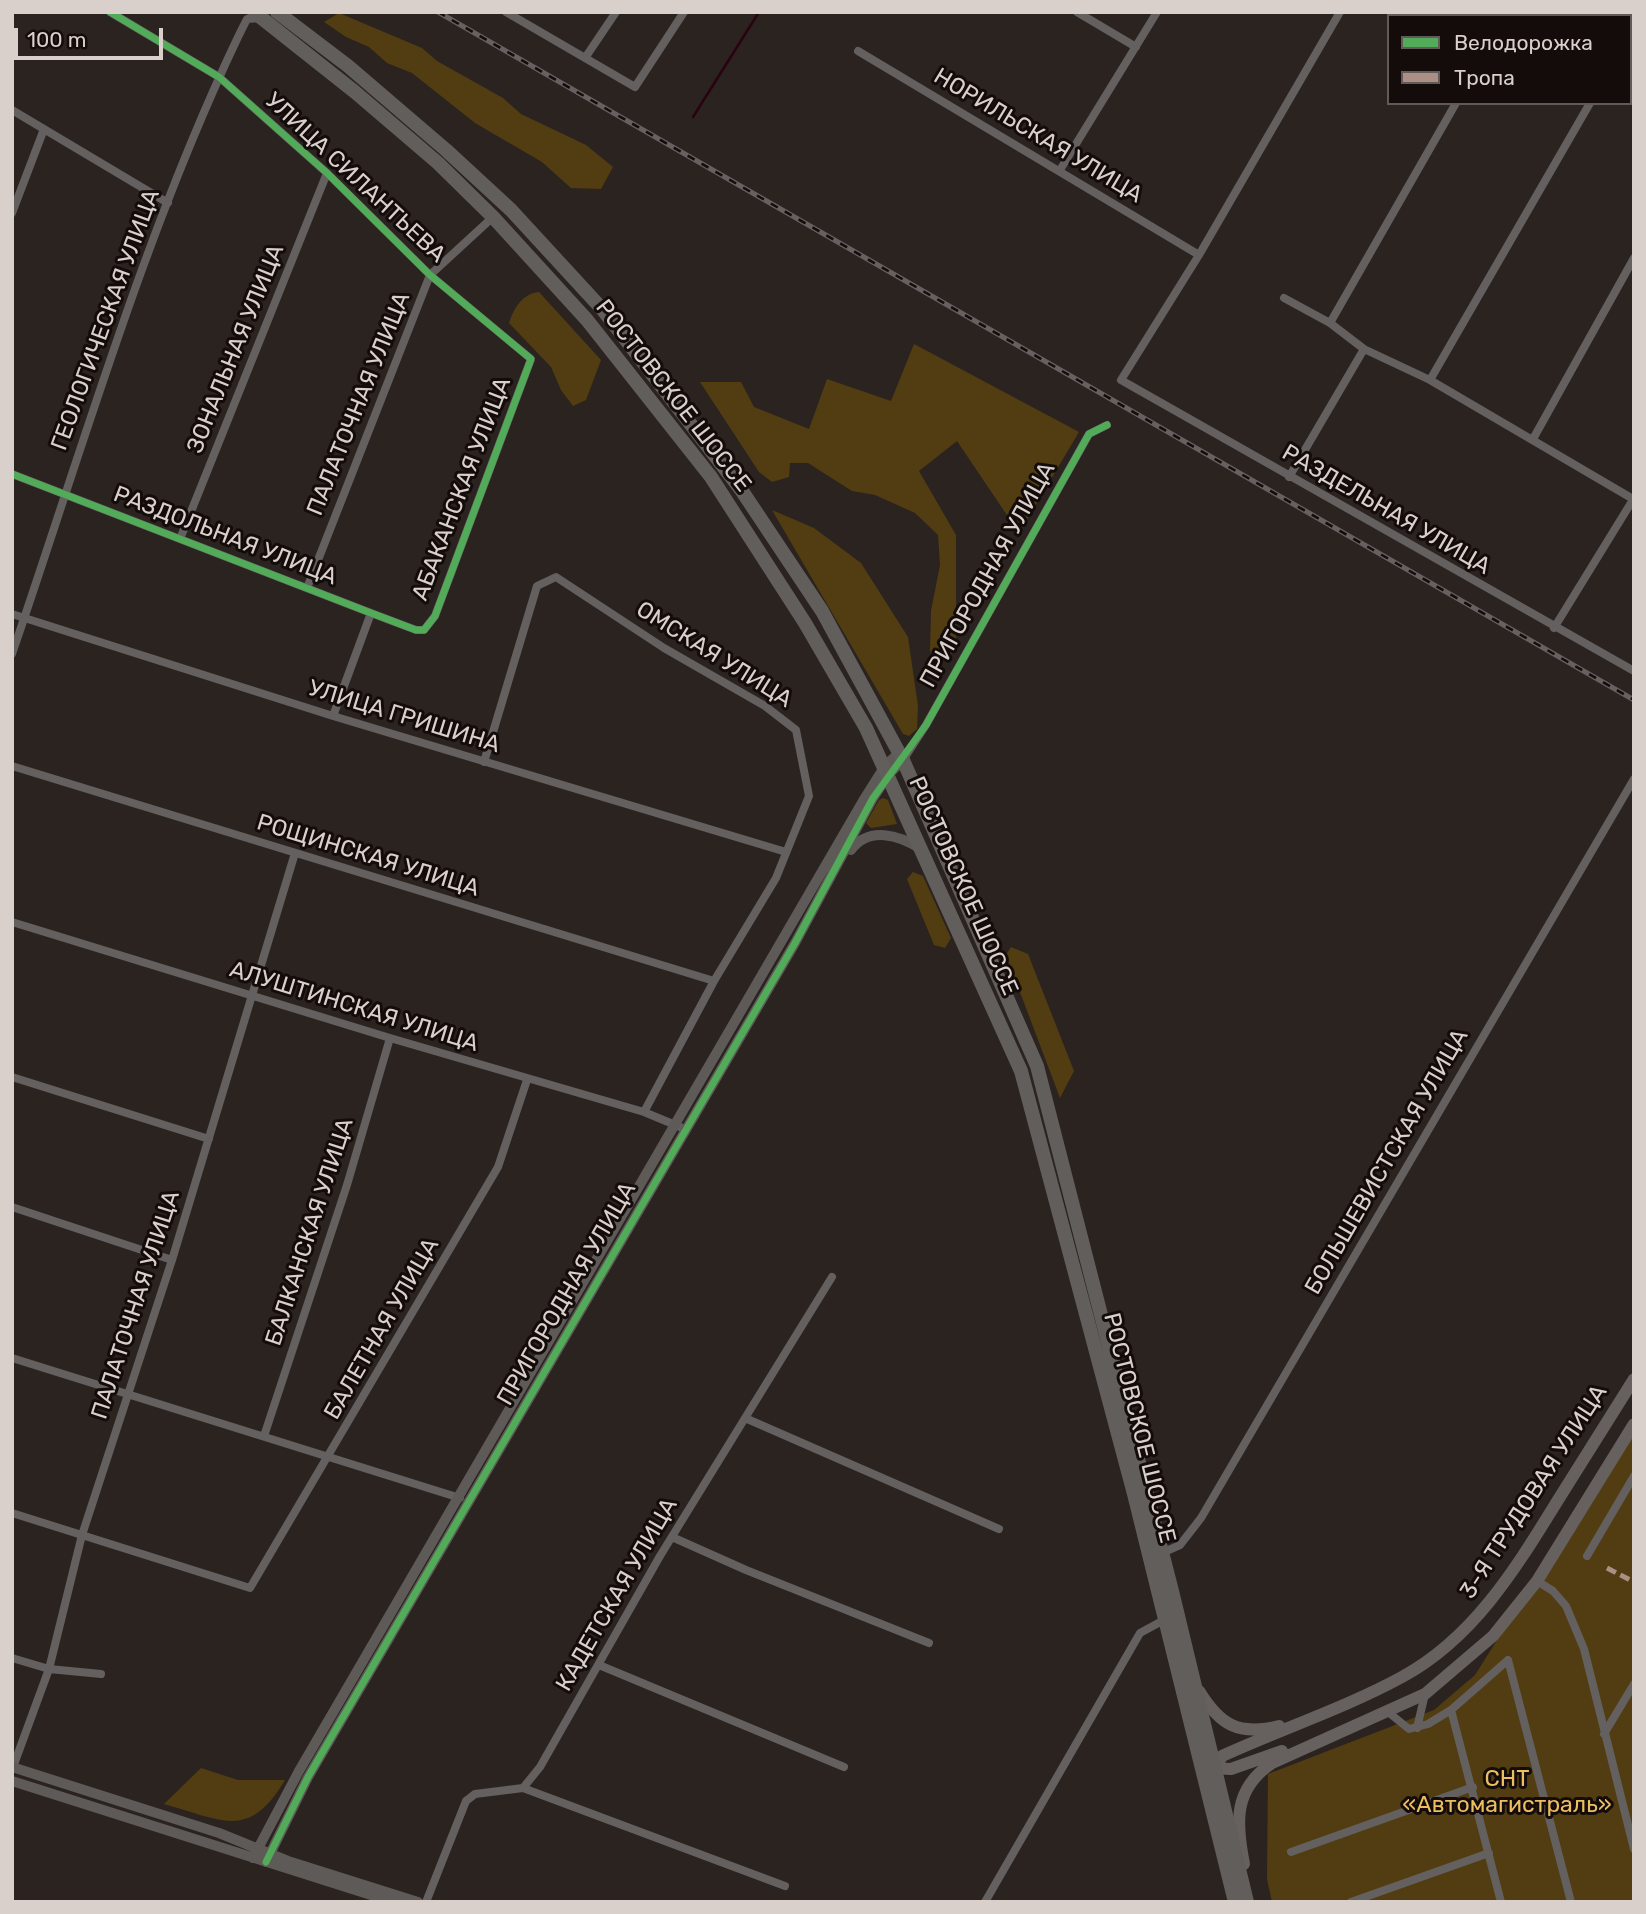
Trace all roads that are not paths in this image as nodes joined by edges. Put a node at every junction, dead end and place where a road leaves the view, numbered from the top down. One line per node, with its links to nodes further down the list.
1 (110, 12): 13 (street, УЛИЦА СИЛАНТЬЕВА)
2 (278, 12): 47 (highway, РОСТОВСКОЕ ШОССЕ)
3 (506, 12): 12 (street)
4 (616, 12): 12 (street)
5 (684, 12): 12 (street)
6 (1077, 12): 10 (street)
7 (1157, 12): 10 (street)
8 (1340, 12): 23 (street)
9 (257, 15): 13 (street, ГЕОЛОГИЧЕСКАЯ УЛИЦА); 22 (highway, РОСТОВСКОЕ ШОССЕ)
10 (1136, 47): 18 (street)
11 (858, 51): 18 (street, НОРИЛЬСКАЯ УЛИЦА)
12 (585, 58)
13 (219, 77): 19 (street, УЛИЦА СИЛАНТЬЕВА); 20 (street, ГЕОЛОГИЧЕСКАЯ УЛИЦА)
14 (1455, 105): 27 (street)
15 (1589, 105): 30 (street)
16 (12, 110): 17 (street)
17 (44, 129): 20 (street); 21 (street)
18 (1060, 170): 23 (street, НОРИЛЬСКАЯ УЛИЦА)
19 (327, 173): 25 (street, УЛИЦА СИЛАНТЬЕВА); 37 (street, ЗОНАЛЬНАЯ УЛИЦА)
20 (168, 203): 35 (street, ГЕОЛОГИЧЕСКАЯ УЛИЦА)
21 (12, 214)
22 (493, 217): 25 (street, ПАЛАТОЧНАЯ УЛИЦА); 50 (highway, РОСТОВСКОЕ ШОССЕ)
23 (1199, 255): 34 (street, РАЗДЕЛЬНАЯ УЛИЦА)
24 (1634, 258): 32 (street)
25 (430, 275): 29 (street, УЛИЦА СИЛАНТЬЕВА); 38 (street, ПАЛАТОЧНАЯ УЛИЦА)
26 (1284, 298): 27 (street)
27 (1330, 323): 28 (street)
28 (1364, 349): 30 (street); 34 (street)
29 (531, 359): 43 (street, АБАКАНСКАЯ УЛИЦА)
30 (1430, 380): 32 (street)
31 (1107, 425): 47 (street, ПРИГОРОДНАЯ УЛИЦА)
32 (1533, 439): 36 (street)
33 (12, 474): 35 (street, РАЗДОЛЬНАЯ УЛИЦА)
34 (1289, 477): 42 (street, РАЗДЕЛЬНАЯ УЛИЦА)
35 (64, 494): 37 (street, РАЗДОЛЬНАЯ УЛИЦА); 41 (street, ГЕОЛОГИЧЕСКАЯ УЛИЦА)
36 (1633, 498): 42 (street)
37 (180, 539): 38 (street, РАЗДОЛЬНАЯ УЛИЦА)
38 (307, 588): 40 (street, РАЗДОЛЬНАЯ УЛИЦА)
39 (12, 614): 41 (street, УЛИЦА ГРИШИНА)
40 (371, 614): 43 (street, РАЗДОЛЬНАЯ УЛИЦА); 46 (street)
41 (24, 618): 44 (street, ГЕОЛОГИЧЕСКАЯ УЛИЦА); 46 (street, УЛИЦА ГРИШИНА)
42 (1554, 628): 45 (street, РАЗДЕЛЬНАЯ УЛИЦА)
43 (424, 630)
44 (12, 653)
45 (1634, 671)
46 (333, 716): 48 (street, УЛИЦА ГРИШИНА)
47 (903, 754): 50 (street, ПРИГОРОДНАЯ УЛИЦА); 81 (highway, РОСТОВСКОЕ ШОССЕ)
48 (484, 762): 53 (street, УЛИЦА ГРИШИНА); 53 (street, ОМСКАЯ УЛИЦА)
49 (12, 766): 54 (street, РОЩИНСКАЯ УЛИЦА)
50 (887, 770): 52 (highway, РОСТОВСКОЕ ШОССЕ); 55 (street, ПРИГОРОДНАЯ УЛИЦА); 63 (street, ПРИГОРОДНАЯ УЛИЦА)
51 (1634, 779): 81 (street, БОЛЬШЕВИСТСКАЯ УЛИЦА)
52 (922, 849): 55 (street); 81 (highway, РОСТОВСКОЕ ШОССЕ)
53 (786, 852): 57 (street)
54 (295, 853): 57 (street, РОЩИНСКАЯ УЛИЦА); 58 (street, ПАЛАТОЧНАЯ УЛИЦА)
55 (834, 871): 63 (street, ПРИГОРОДНАЯ УЛИЦА)
56 (12, 922): 58 (street, АЛУШТИНСКАЯ УЛИЦА)
57 (714, 981): 62 (street)
58 (253, 995): 59 (street, АЛУШТИНСКАЯ УЛИЦА); 64 (street, ПАЛАТОЧНАЯ УЛИЦА)
59 (390, 1038): 61 (street, АЛУШТИНСКАЯ УЛИЦА); 73 (street, БАЛКАНСКАЯ УЛИЦА)
60 (12, 1077): 64 (street)
61 (527, 1080): 62 (street, АЛУШТИНСКАЯ УЛИЦА); 74 (street, БАЛЕТНАЯ УЛИЦА)
62 (643, 1112): 63 (street, АЛУШТИНСКАЯ УЛИЦА)
63 (680, 1126): 76 (street, ПРИГОРОДНАЯ УЛИЦА)
64 (209, 1139): 66 (street, ПАЛАТОЧНАЯ УЛИЦА)
65 (12, 1206): 66 (street)
66 (172, 1260): 70 (street, ПАЛАТОЧНАЯ УЛИЦА)
67 (832, 1277): 71 (street, КАДЕТСКАЯ УЛИЦА)
68 (12, 1358): 70 (street)
69 (1634, 1379): 95 (main road, 3-Я ТРУДОВАЯ УЛИЦА)
70 (129, 1394): 73 (street); 79 (street, ПАЛАТОЧНАЯ УЛИЦА)
71 (745, 1418): 78 (street); 80 (street, КАДЕТСКАЯ УЛИЦА)
72 (1634, 1424): 83 (main road, 3-Я ТРУДОВАЯ УЛИЦА)
73 (264, 1436): 74 (street)
74 (329, 1458): 76 (street); 79 (street, БАЛЕТНАЯ УЛИЦА)
75 (1634, 1476): 82 (street)
76 (465, 1499): 108 (street, ПРИГОРОДНАЯ УЛИЦА); 111 (street, ПРИГОРОДНАЯ УЛИЦА)
77 (12, 1513): 79 (street)
78 (999, 1529)
79 (82, 1535): 88 (street, ПАЛАТОЧНАЯ УЛИЦА)
80 (672, 1537): 85 (street); 87 (street, КАДЕТСКАЯ УЛИЦА)
81 (1155, 1556): 84 (highway, РОСТОВСКОЕ ШОССЕ); 90 (highway, РОСТОВСКОЕ ШОССЕ)
82 (1587, 1556)
83 (1537, 1581): 92 (main road, 3-Я ТРУДОВАЯ УЛИЦА); 98 (street)
84 (1164, 1620): 99 (highway, РОСТОВСКОЕ ШОССЕ); 117 (street)
85 (929, 1643)
86 (12, 1658): 88 (street)
87 (599, 1665): 100 (street); 105 (street, КАДЕТСКАЯ УЛИЦА)
88 (49, 1670): 89 (street); 101 (street, ПАЛАТОЧНАЯ УЛИЦА)
89 (101, 1674)
90 (1192, 1680): 95 (main road); 102 (highway, РОСТОВСКОЕ ШОССЕ)
91 (1634, 1684): 98 (street)
92 (1425, 1694): 94 (main road, 3-Я ТРУДОВАЯ УЛИЦА); 97 (street)
93 (1451, 1710): 97 (street); 104 (street); 122 (street)
94 (1388, 1712): 96 (main road, 3-Я ТРУДОВАЯ УЛИЦА); 97 (street)
95 (1306, 1719): 102 (main road, 3-Я ТРУДОВАЯ УЛИЦА)
96 (1371, 1720): 102 (main road); 119 (main road)
97 (1417, 1728)
98 (1604, 1734): 107 (street)
99 (1195, 1752): 102 (main road); 106 (highway, РОСТОВСКОЕ ШОССЕ)
100 (844, 1767)
101 (12, 1768): 108 (street)
102 (1214, 1770): 106 (main road); 119 (highway, РОСТОВСКОЕ ШОССЕ)
103 (12, 1781): 112 (street)
104 (1473, 1787): 109 (street); 110 (street)
105 (523, 1788): 113 (street); 116 (street)
106 (1207, 1796): 118 (highway, РОСТОВСКОЕ ШОССЕ)
107 (1633, 1844)
108 (258, 1846): 111 (street); 112 (street, ПРИГОРОДНАЯ УЛИЦА)
109 (1292, 1852)
110 (1489, 1853): 120 (street); 121 (street)
111 (268, 1857): 112 (street); 114 (street); 115 (street)
112 (253, 1858)
113 (786, 1886)
114 (393, 1902)
115 (418, 1902)
116 (426, 1902)
117 (985, 1902)
118 (1235, 1902)
119 (1249, 1902)
120 (1351, 1902)
121 (1501, 1902)
122 (1571, 1902)

